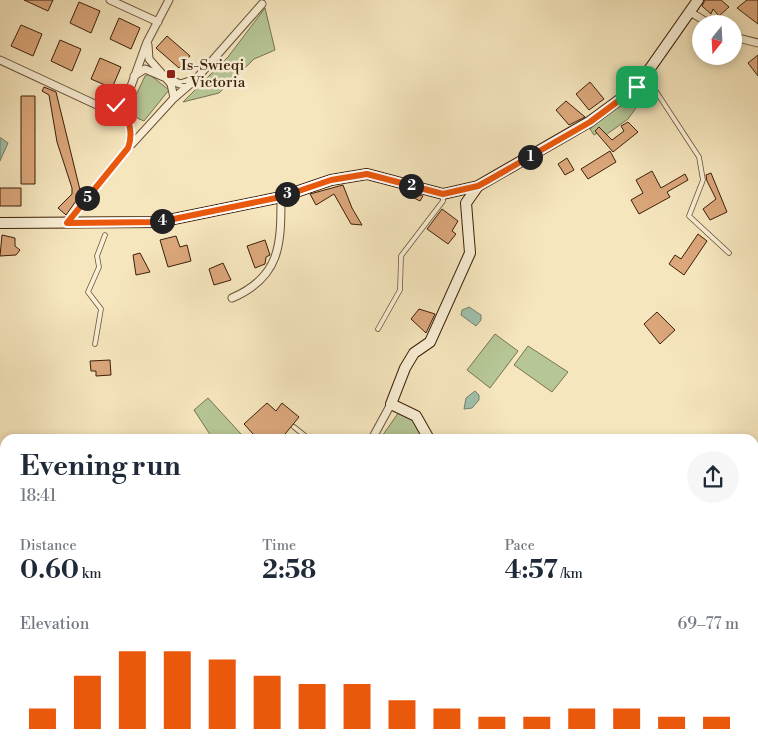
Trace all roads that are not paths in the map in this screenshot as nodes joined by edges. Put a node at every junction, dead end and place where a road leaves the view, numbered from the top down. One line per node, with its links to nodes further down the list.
1 (110, 0): 7 (street)
2 (169, 0): 7 (street)
3 (698, 0): 5 (main road)
4 (262, 4): 15 (street)
5 (690, 12): 6 (street); 14 (main road)
6 (695, 15)
7 (158, 22): 9 (street)
8 (742, 39): 10 (street)
9 (148, 42): 12 (street); 13 (street)
10 (758, 43)
11 (0, 60): 20 (street)
12 (134, 76): 13 (street); 19 (street)
13 (164, 76): 15 (street); 18 (street)
14 (646, 76): 16 (main road); 31 (lane)
15 (196, 79): 18 (street)
16 (637, 87): 17 (lane); 24 (main road)
17 (647, 94)
18 (174, 98): 22 (street)
19 (126, 100): 20 (street); 21 (street)
20 (101, 105): 21 (street)
21 (129, 122): 22 (street); 23 (street)
22 (148, 126): 23 (street)
23 (128, 148): 29 (street)
24 (478, 186): 25 (main road); 27 (main road)
25 (443, 194): 26 (main road); 27 (main road); 33 (lane)
26 (281, 197): 29 (main road); 32 (street)
27 (466, 203): 35 (main road)
28 (0, 223): 29 (main road)
29 (67, 223)
30 (105, 235): 34 (lane)
31 (729, 253)
32 (232, 298)
33 (378, 329)
34 (95, 344)
35 (391, 404): 38 (street); 39 (main road)
36 (294, 427): 37 (lane)
37 (303, 434)
38 (375, 434)
39 (426, 434)

